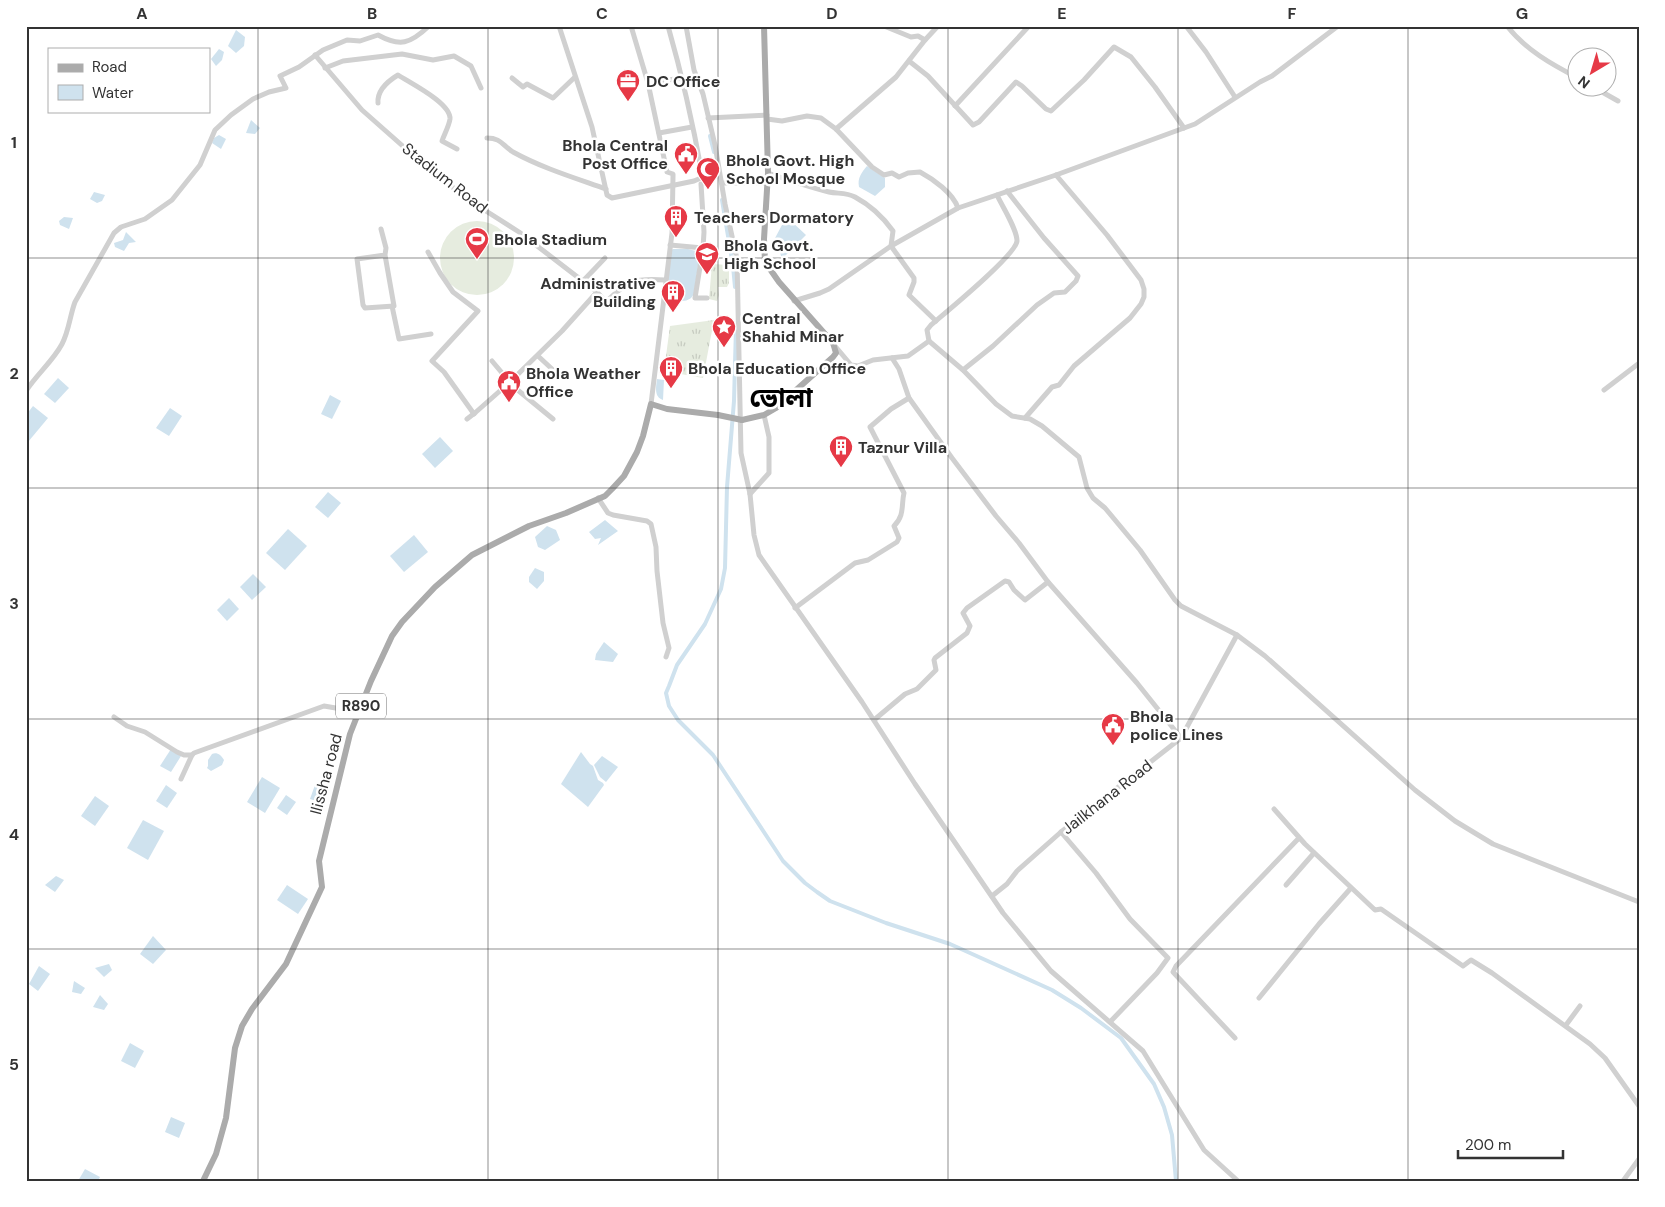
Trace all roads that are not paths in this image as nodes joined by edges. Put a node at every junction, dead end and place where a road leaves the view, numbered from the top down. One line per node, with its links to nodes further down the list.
1 (429, 26): 14 (street)
2 (559, 26): 18 (street)
3 (631, 26): 21 (street)
4 (668, 26): 20 (street)
5 (686, 26): 29 (street)
6 (764, 26): 28 (main road)
7 (884, 26): 13 (street)
8 (938, 26): 13 (street)
9 (1029, 26): 27 (street)
10 (1186, 26): 23 (street)
11 (1338, 26): 23 (street)
12 (1508, 26): 17 (street)
13 (925, 40): 15 (street)
14 (315, 55): 16 (street, Stadium Road); 71 (street)
15 (909, 62): 27 (street); 32 (street)
16 (325, 68): 22 (street); 54 (street, Stadium Road)
17 (1568, 73)
18 (575, 76): 19 (street); 42 (street)
19 (512, 78)
20 (682, 78): 21 (street); 30 (street)
21 (648, 83): 33 (street)
22 (481, 88)
23 (1235, 97): 31 (street)
24 (1611, 98): 25 (street)
25 (1618, 102)
26 (378, 103): 35 (street)
27 (955, 106): 31 (street)
28 (767, 117): 29 (street); 32 (street); 36 (main road)
29 (708, 118): 38 (street)
30 (692, 127): 33 (street); 41 (street)
31 (1184, 128): 37 (street)
32 (836, 129): 45 (street)
33 (659, 133): 41 (street)
34 (487, 138): 42 (street)
35 (457, 150)
36 (768, 173): 39 (main road); 48 (street)
37 (1056, 175): 43 (street); 76 (street)
38 (722, 183): 39 (street); 79 (street)
39 (768, 183): 57 (main road)
40 (701, 184): 49 (street)
41 (673, 185): 42 (street); 47 (street)
42 (606, 189)
43 (1007, 191): 44 (street); 68 (street)
44 (997, 195): 45 (street); 59 (street)
45 (958, 208): 48 (street)
46 (382, 229): 51 (street)
47 (670, 245): 49 (street); 53 (street)
48 (891, 246): 57 (street); 59 (street)
49 (703, 248): 56 (street)
50 (428, 252): 74 (street)
51 (385, 255): 58 (street); 58 (street)
52 (605, 258): 54 (street)
53 (665, 280): 55 (street); 73 (street)
54 (583, 281): 55 (street, Stadium Road)
55 (596, 292): 63 (street)
56 (707, 298)
57 (794, 301): 62 (main road)
58 (392, 306): 60 (street)
59 (936, 321): 61 (street)
60 (431, 334)
61 (929, 341): 64 (street); 68 (street)
62 (833, 343): 64 (street); 75 (main road)
63 (538, 356): 67 (street); 69 (street)
64 (892, 358): 72 (street)
65 (492, 361): 69 (street)
66 (1638, 364): 70 (street)
67 (552, 369)
68 (963, 370): 76 (street)
69 (510, 382): 74 (street); 78 (street)
70 (1604, 390)
71 (26, 391)
72 (909, 398): 81 (street); 82 (street)
73 (651, 404): 75 (main road, bridge); 80 (main road, Ilissha road / R890)
74 (474, 414): 77 (street)
75 (764, 416): 79 (street)
76 (1025, 418): 83 (street)
77 (466, 419)
78 (553, 419)
79 (750, 494): 82 (street)
80 (598, 498): 84 (street); 85 (main road, Ilissha road / R890)
81 (1048, 582): 87 (street); 88 (street)
82 (795, 608): 87 (street)
83 (1237, 635): 88 (street, Jailkhana Road); 98 (street)
84 (666, 657)
85 (358, 712): 89 (street); 108 (main road, Ilissha road / R890)
86 (114, 717): 89 (street)
87 (874, 720): 97 (street)
88 (1181, 738): 92 (street, Jailkhana Road)
89 (192, 755): 90 (street)
90 (181, 779)
91 (1274, 809): 93 (street)
92 (1061, 832): 97 (street, Jailkhana Road); 101 (street)
93 (1299, 838): 94 (street); 103 (street)
94 (1314, 853): 95 (street); 96 (street)
95 (1286, 885)
96 (1351, 888): 99 (street); 102 (street)
97 (992, 896): 101 (street)
98 (1639, 902)
99 (1259, 998)
100 (1580, 1006): 102 (street)
101 (1110, 1022): 109 (street)
102 (1566, 1025): 106 (street)
103 (1228, 1031): 104 (street); 105 (street)
104 (1237, 1031)
105 (1235, 1038)
106 (1639, 1106)
107 (1639, 1159): 110 (street)
108 (203, 1181)
109 (1238, 1181)
110 (1623, 1181)

